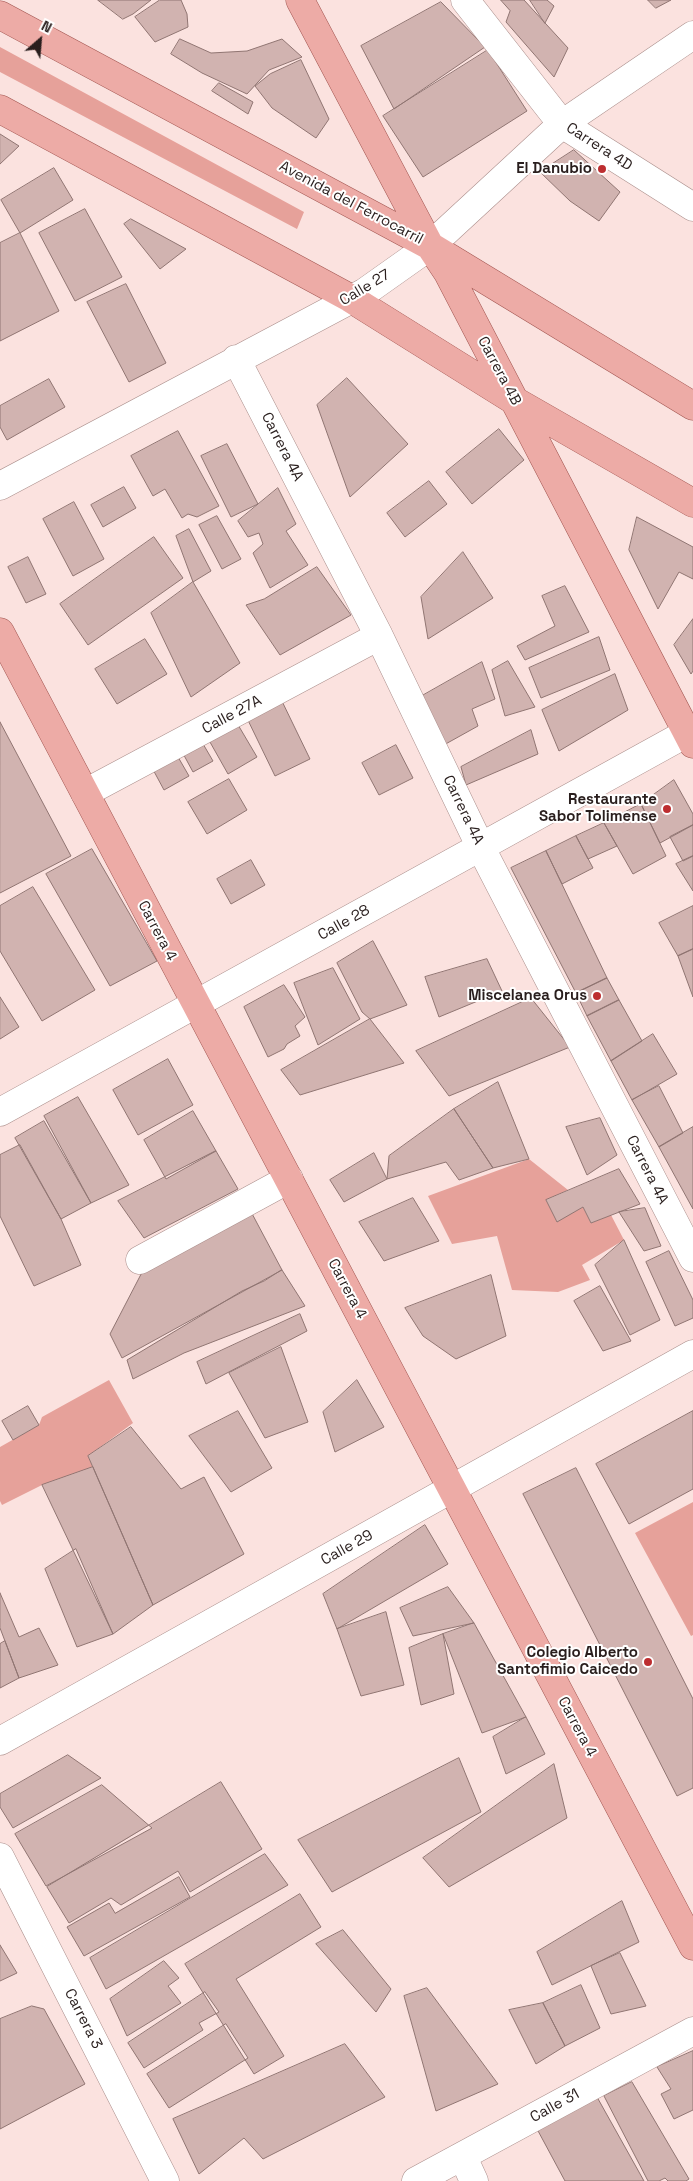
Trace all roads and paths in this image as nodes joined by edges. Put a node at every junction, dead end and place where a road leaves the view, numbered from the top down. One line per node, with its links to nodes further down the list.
1 (300, 0): 8 (main road, Carrera 4B)
2 (465, 0): 6 (street, Carrera 4D)
3 (0, 15): 8 (main road, Avenida del Ferrocarril)
4 (693, 35): 6 (street, Calle 27)
5 (0, 109): 9 (main road)
6 (562, 124): 7 (street, Carrera 4D); 8 (street, Calle 27)
7 (693, 207)
8 (430, 246): 9 (street, Calle 27); 11 (main road, Carrera 4B); 12 (main road, Avenida del Ferrocarril)
9 (350, 298): 10 (street, Calle 27); 11 (main road)
10 (236, 359): 13 (street, Calle 27); 16 (street, Carrera 4A)
11 (515, 401): 14 (main road); 17 (main road, Carrera 4B)
12 (693, 406)
13 (0, 486)
14 (693, 503)
15 (0, 632): 18 (main road, Carrera 4)
16 (379, 636): 18 (street, Calle 27A); 19 (street, Carrera 4A)
17 (690, 739): 19 (street, Calle 28)
18 (85, 793): 20 (main road, Carrera 4)
19 (481, 848): 20 (street, Calle 28); 23 (street, Carrera 4A)
20 (196, 1004): 21 (street, Calle 28); 22 (main road, Carrera 4)
21 (0, 1112)
22 (289, 1179): 24 (street); 26 (main road, Carrera 4)
23 (693, 1258)
24 (140, 1260)
25 (693, 1354): 26 (street, Calle 29)
26 (452, 1489): 27 (street, Calle 29); 29 (main road, Carrera 4)
27 (0, 1741)
28 (0, 1857): 32 (street, Carrera 3)
29 (693, 1946)
30 (693, 2031): 31 (street, Calle 31)
31 (463, 2157): 33 (street, Calle 31); 34 (street)
32 (165, 2181)
33 (416, 2181)
34 (474, 2181)

